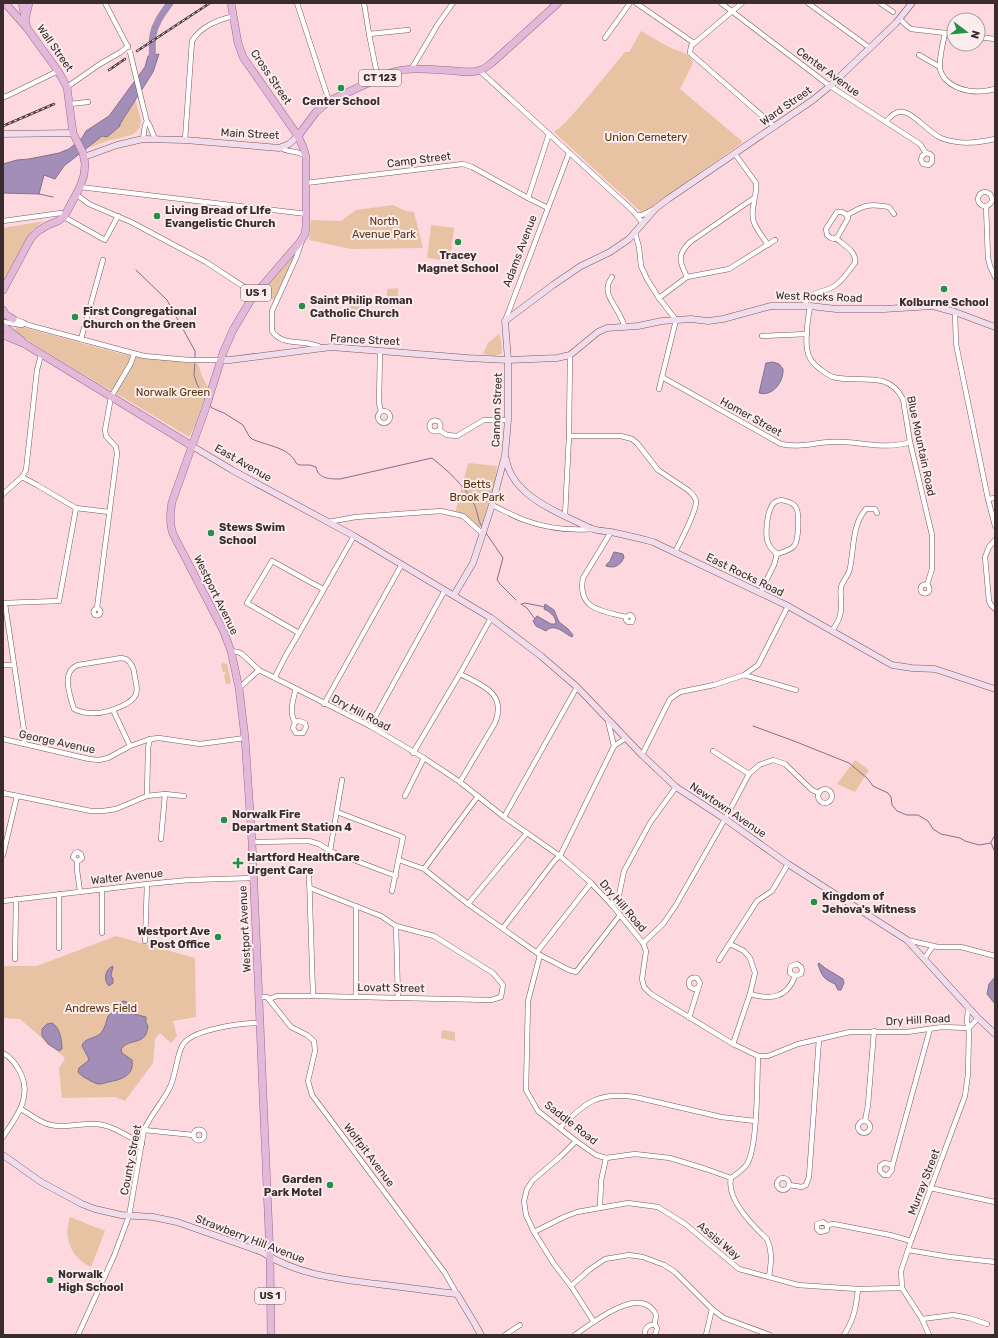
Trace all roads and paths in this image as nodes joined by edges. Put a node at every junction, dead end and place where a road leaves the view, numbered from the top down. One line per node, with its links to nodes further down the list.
1 (22, 3): 20 (main road, Wall Street)
2 (29, 3): 20 (main road, Wall Street)
3 (105, 3): 28 (street)
4 (231, 3): 19 (main road, Cross Street / US 1)
5 (297, 3): 40 (street)
6 (364, 3): 25 (street)
7 (453, 3): 32 (street)
8 (558, 3): 34 (main road)
9 (630, 3): 26 (street)
10 (636, 3): 27 (street)
11 (721, 3): 17 (street, Center Avenue)
12 (742, 3): 17 (street)
13 (808, 3): 29 (street)
14 (880, 3): 18 (street)
15 (912, 3): 21 (main road, Ward Street)
16 (8, 5): 22 (main road, Wall Street)
17 (732, 11): 27 (street); 37 (street, Center Avenue)
18 (893, 12)
19 (234, 16): 49 (main road, Cross Street / US 1); 53 (street)
20 (25, 18): 22 (main road, Wall Street)
21 (900, 18): 24 (street); 29 (main road, Ward Street)
22 (27, 28): 33 (main road, Wall Street)
23 (408, 30): 25 (street)
24 (945, 33): 31 (street)
25 (369, 34): 35 (street)
26 (605, 38)
27 (694, 44): 45 (street)
28 (128, 46): 36 (street); 43 (street, bridge)
29 (870, 48): 37 (main road, Ward Street)
30 (919, 55): 31 (street)
31 (940, 67): 38 (street)
32 (412, 68): 34 (main road, Main Street / CT 123); 35 (main road, Main Street / CT 123)
33 (58, 71): 36 (main road, Wall Street); 39 (street)
34 (480, 71): 47 (street)
35 (378, 79): 40 (main road, Main Street / CT 123)
36 (67, 86): 42 (main road, Wall Street)
37 (830, 86): 44 (street, Center Avenue); 45 (main road, Ward Street)
38 (995, 89)
39 (3, 97)
40 (330, 101): 49 (main road, Main Street / CT 123)
41 (88, 102): 42 (street)
42 (70, 104): 48 (main road, Wall Street)
43 (147, 122): 50 (street); 51 (street)
44 (886, 122): 52 (street); 57 (street, Center Avenue)
45 (774, 127): 56 (main road, Ward Street)
46 (3, 134): 48 (main road)
47 (549, 134): 55 (street); 63 (street)
48 (74, 136): 58 (main road, Wall Street)
49 (298, 136): 54 (main road, Main Street); 59 (main road, US 1)
50 (143, 139): 51 (main road, Main Street); 58 (main road, Main Street)
51 (155, 139): 53 (main road, Main Street)
52 (995, 139)
53 (185, 140): 54 (main road, Main Street)
54 (281, 148): 59 (street)
55 (570, 153): 66 (street, Adams Avenue); 70 (street)
56 (735, 154): 64 (street); 67 (main road, Ward Street)
57 (926, 154)
58 (83, 155): 61 (main road, Wall Street)
59 (306, 157): 60 (main road, US 1)
60 (306, 183): 63 (street, Camp Street); 68 (main road, US 1)
61 (80, 187): 62 (main road, Wall Street); 68 (street)
62 (76, 195): 72 (street); 73 (main road, Wall Street)
63 (528, 198): 66 (street, Camp Street)
64 (754, 198): 80 (street); 83 (street)
65 (986, 206): 84 (street)
66 (548, 208): 93 (street, Adams Avenue)
67 (656, 208): 70 (street, Ward Street); 75 (main road, Ward Street)
68 (307, 214): 77 (main road, US 1)
69 (894, 214): 71 (street)
70 (637, 215): 75 (street)
71 (847, 215): 78 (street); 78 (street)
72 (118, 216): 73 (street); 86 (street)
73 (64, 217): 74 (street); 85 (main road)
74 (3, 221)
75 (643, 223): 76 (main road, Ward Street)
76 (634, 233): 87 (street); 93 (main road, Ward Street)
77 (304, 234): 86 (main road, US 1); 105 (street)
78 (836, 238): 88 (street)
79 (775, 240): 80 (street)
80 (768, 245): 83 (street)
81 (103, 260): 103 (street)
82 (612, 277): 98 (street)
83 (687, 277): 87 (street)
84 (995, 277)
85 (3, 290)
86 (255, 294): 110 (main road, US 1)
87 (659, 298): 94 (street)
88 (807, 306): 90 (main road, West Rocks Road); 94 (main road, West Rocks Road); 100 (street, Blue Mountain Road)
89 (3, 310): 92 (main road)
90 (955, 312): 99 (main road, West Rocks Road); 125 (street)
91 (3, 317): 92 (street)
92 (13, 319): 96 (street)
93 (505, 320): 111 (main road, Adams Avenue)
94 (676, 320): 98 (main road, West Rocks Road); 112 (street)
95 (3, 322): 96 (street)
96 (24, 323): 103 (street)
97 (3, 326): 104 (main road, East Avenue)
98 (625, 327): 109 (main road, West Rocks Road)
99 (995, 327)
100 (807, 334): 102 (street); 119 (street, Blue Mountain Road)
101 (4, 335): 104 (main road, East Avenue)
102 (762, 336)
103 (81, 339): 107 (street)
104 (25, 344): 108 (main road, East Avenue)
105 (322, 348): 106 (main road, France Street); 110 (main road, France Street)
106 (380, 351): 111 (main road, France Street); 115 (street)
107 (134, 354): 110 (street); 114 (street)
108 (41, 355): 114 (main road, East Avenue); 122 (street)
109 (570, 355): 111 (main road, West Rocks Road); 118 (street)
110 (221, 360): 120 (main road, US 1)
111 (508, 360): 116 (main road, Cannon Street)
112 (662, 377): 113 (street); 119 (street, Homer Street)
113 (659, 389)
114 (111, 397): 120 (main road, East Avenue); 128 (street)
115 (381, 411)
116 (508, 420): 117 (street); 121 (main road, Cannon Street)
117 (439, 430)
118 (569, 436): 130 (street); 138 (street)
119 (910, 442): 141 (street, Blue Mountain Road)
120 (192, 446): 131 (main road, East Avenue); 154 (main road, Westport Avenue / US 1)
121 (505, 455): 126 (main road, Cannon Street); 130 (main road, East Rocks Road)
122 (22, 477): 123 (street); 127 (street)
123 (3, 494)
124 (995, 498): 125 (street)
125 (988, 499): 132 (street)
126 (492, 505): 133 (street); 134 (main road, Cannon Street)
127 (76, 508): 128 (street); 146 (street)
128 (110, 512): 148 (street)
129 (877, 513): 152 (street)
130 (565, 516): 133 (main road, East Rocks Road)
131 (328, 522): 134 (street); 136 (main road, East Avenue)
132 (995, 526)
133 (593, 529): 135 (main road, East Rocks Road)
134 (483, 532): 145 (main road, Cannon Street)
135 (611, 532): 138 (main road, East Rocks Road); 151 (street)
136 (354, 536): 140 (main road, East Avenue); 142 (street)
137 (995, 540): 149 (street)
138 (675, 552): 144 (main road, East Rocks Road)
139 (778, 554): 139 (street); 144 (street)
140 (402, 564): 143 (main road, East Avenue); 166 (street)
141 (927, 585)
142 (323, 589): 153 (street); 153 (street)
143 (445, 590): 145 (main road, East Avenue); 170 (street)
144 (760, 594): 147 (main road, East Rocks Road)
145 (454, 595): 150 (main road, Newtown Avenue)
146 (4, 603): 156 (street)
147 (788, 606): 152 (main road, East Rocks Road); 159 (street)
148 (97, 608)
149 (995, 609)
150 (491, 618): 158 (street); 161 (main road, Newtown Avenue)
151 (626, 618)
152 (832, 631): 164 (main road, East Rocks Road)
153 (299, 633): 160 (street)
154 (231, 651): 157 (street, Dry Hill Road); 162 (main road, Westport Avenue / US 1)
155 (3, 665): 156 (street)
156 (14, 665): 175 (street)
157 (259, 670): 160 (street, Dry Hill Road); 162 (street)
158 (460, 674): 179 (street); 184 (street)
159 (744, 674): 165 (street); 180 (street)
160 (275, 677): 163 (street, Dry Hill Road)
161 (577, 687): 168 (main road, Newtown Avenue); 195 (street)
162 (239, 688): 172 (main road, Westport Avenue / US 1)
163 (296, 689): 166 (street, Dry Hill Road); 169 (street)
164 (995, 689)
165 (796, 690)
166 (324, 704): 170 (street, Dry Hill Road)
167 (113, 710): 167 (street); 176 (street)
168 (608, 719): 173 (main road, Newtown Avenue); 177 (street)
169 (295, 722)
170 (370, 726): 179 (street, Dry Hill Road)
171 (150, 738): 172 (street, George Avenue); 176 (street, George Avenue); 190 (street)
172 (245, 738): 199 (main road, Westport Avenue / US 1)
173 (626, 738): 177 (street); 180 (main road, Newtown Avenue)
174 (3, 739): 175 (street, George Avenue)
175 (24, 744): 176 (street, George Avenue)
176 (130, 746)
177 (614, 746): 202 (street)
178 (713, 751): 182 (street)
179 (413, 753): 181 (street, Dry Hill Road)
180 (642, 755): 185 (main road, Newtown Avenue)
181 (424, 758): 184 (street, Dry Hill Road); 192 (street)
182 (749, 774): 187 (street); 196 (street)
183 (342, 780): 194 (street)
184 (460, 782): 193 (street, Dry Hill Road)
185 (676, 787): 196 (main road, Newtown Avenue); 219 (street)
186 (3, 793): 189 (street)
187 (819, 793)
188 (165, 794): 190 (street); 191 (street); 198 (street)
189 (17, 796): 190 (street); 201 (street)
190 (147, 796)
191 (184, 796)
192 (405, 796)
193 (478, 796): 195 (street, Dry Hill Road); 206 (street)
194 (337, 812): 200 (street); 203 (street)
195 (504, 817): 197 (street, Dry Hill Road)
196 (725, 819): 205 (main road, Newtown Avenue); 227 (street)
197 (527, 833): 202 (street, Dry Hill Road); 218 (street)
198 (161, 839)
199 (252, 842): 200 (street); 207 (main road, Westport Avenue / US 1)
200 (330, 851): 208 (street)
201 (3, 855)
202 (560, 856): 209 (street, Dry Hill Road); 223 (street)
203 (399, 860): 206 (street); 208 (street)
204 (77, 861): 213 (street)
205 (788, 864): 225 (main road, Newtown Avenue); 228 (street)
206 (424, 869): 218 (street)
207 (253, 874): 210 (street, Walter Avenue); 211 (street, Walter Avenue); 240 (main road, Westport Avenue / US 1)
208 (396, 876): 214 (street)
209 (591, 883): 219 (street, Dry Hill Road); 231 (street)
210 (147, 884): 212 (street, Walter Avenue); 226 (street)
211 (310, 888): 220 (street); 239 (street)
212 (102, 889): 213 (street, Walter Avenue); 224 (street)
213 (80, 891): 215 (street, Walter Avenue)
214 (392, 891)
215 (59, 894): 216 (street, Walter Avenue); 230 (street)
216 (16, 899): 217 (street, Walter Avenue); 233 (street)
217 (3, 901)
218 (468, 904): 223 (street)
219 (611, 904): 221 (street, Dry Hill Road)
220 (356, 906): 222 (street); 241 (street)
221 (620, 916): 227 (street, Dry Hill Road); 231 (street)
222 (396, 926): 242 (street); 242 (street, Lovatt Street)
223 (503, 928): 231 (street)
224 (102, 934)
225 (907, 940): 229 (street); 234 (main road, Newtown Avenue)
226 (145, 941)
227 (643, 943): 245 (street, Dry Hill Road)
228 (730, 944): 235 (street); 238 (street)
229 (933, 946): 232 (street); 234 (street)
230 (59, 948)
231 (539, 953): 259 (street, Saddle Road)
232 (995, 956)
233 (15, 959)
234 (924, 959): 244 (main road, Newtown Avenue)
235 (719, 960)
236 (796, 976): 238 (street)
237 (698, 988): 245 (street)
238 (750, 994): 253 (street)
239 (313, 996): 241 (street, Lovatt Street); 243 (street, Lovatt Street)
240 (259, 997): 243 (street); 247 (main road, Westport Avenue / US 1)
241 (356, 997): 242 (street, Lovatt Street)
242 (398, 997)
243 (269, 999): 284 (street, Wolfpit Avenue)
244 (968, 1008): 246 (main road, Newtown Avenue); 248 (street, Murray Street)
245 (689, 1018): 253 (street, Dry Hill Road)
246 (978, 1018): 248 (street); 251 (main road, Newtown Avenue)
247 (260, 1022): 260 (street, County Street); 278 (main road, Westport Avenue / US 1)
248 (969, 1028): 249 (street, Dry Hill Road); 270 (street, Murray Street)
249 (930, 1029): 250 (street, Dry Hill Road); 267 (street)
250 (874, 1031): 252 (street, Dry Hill Road); 258 (street)
251 (995, 1034)
252 (819, 1038): 255 (street, Dry Hill Road); 269 (street)
253 (733, 1044): 255 (street, Dry Hill Road)
254 (3, 1053): 256 (street)
255 (758, 1056): 257 (street)
256 (21, 1109): 262 (street); 264 (street)
257 (755, 1120): 259 (street); 268 (street)
258 (865, 1121)
259 (560, 1128): 263 (street, Saddle Road)
260 (144, 1130): 261 (street); 264 (street, County Street)
261 (193, 1135)
262 (3, 1137)
263 (576, 1141): 266 (street, Saddle Road); 275 (street)
264 (142, 1144): 273 (street, County Street)
265 (3, 1155): 273 (main road, Strawberry Hill Avenue)
266 (606, 1158): 268 (street); 272 (street)
267 (892, 1167)
268 (731, 1178): 280 (street)
269 (789, 1185)
270 (930, 1188): 271 (street); 276 (street, Murray Street)
271 (995, 1202)
272 (600, 1208): 275 (street, Assisi Way); 280 (street, Assisi Way)
273 (129, 1216): 278 (main road, Strawberry Hill Avenue); 291 (street, County Street)
274 (827, 1225): 276 (street)
275 (534, 1232): 281 (street)
276 (911, 1241): 277 (street, Murray Street)
277 (908, 1250): 279 (street); 282 (street, Murray Street)
278 (270, 1257): 284 (main road, Strawberry Hill Avenue); 292 (main road, Westport Avenue / US 1)
279 (995, 1262)
280 (769, 1277): 283 (street, Assisi Way)
281 (571, 1286): 285 (street); 287 (street)
282 (902, 1288): 283 (street, Assisi Way); 286 (street)
283 (858, 1290): 300 (street)
284 (457, 1294): 293 (main road, Wolfpit Avenue)
285 (712, 1309): 298 (street); 299 (street)
286 (922, 1319): 288 (street); 301 (street)
287 (594, 1322): 290 (street); 295 (street)
288 (987, 1324)
289 (520, 1325): 294 (street)
290 (655, 1325): 296 (street); 297 (street)
291 (78, 1335)
292 (271, 1335)
293 (481, 1335)
294 (505, 1335)
295 (575, 1335)
296 (645, 1335)
297 (655, 1335)
298 (706, 1335)
299 (770, 1335)
300 (844, 1335)
301 (929, 1335)

